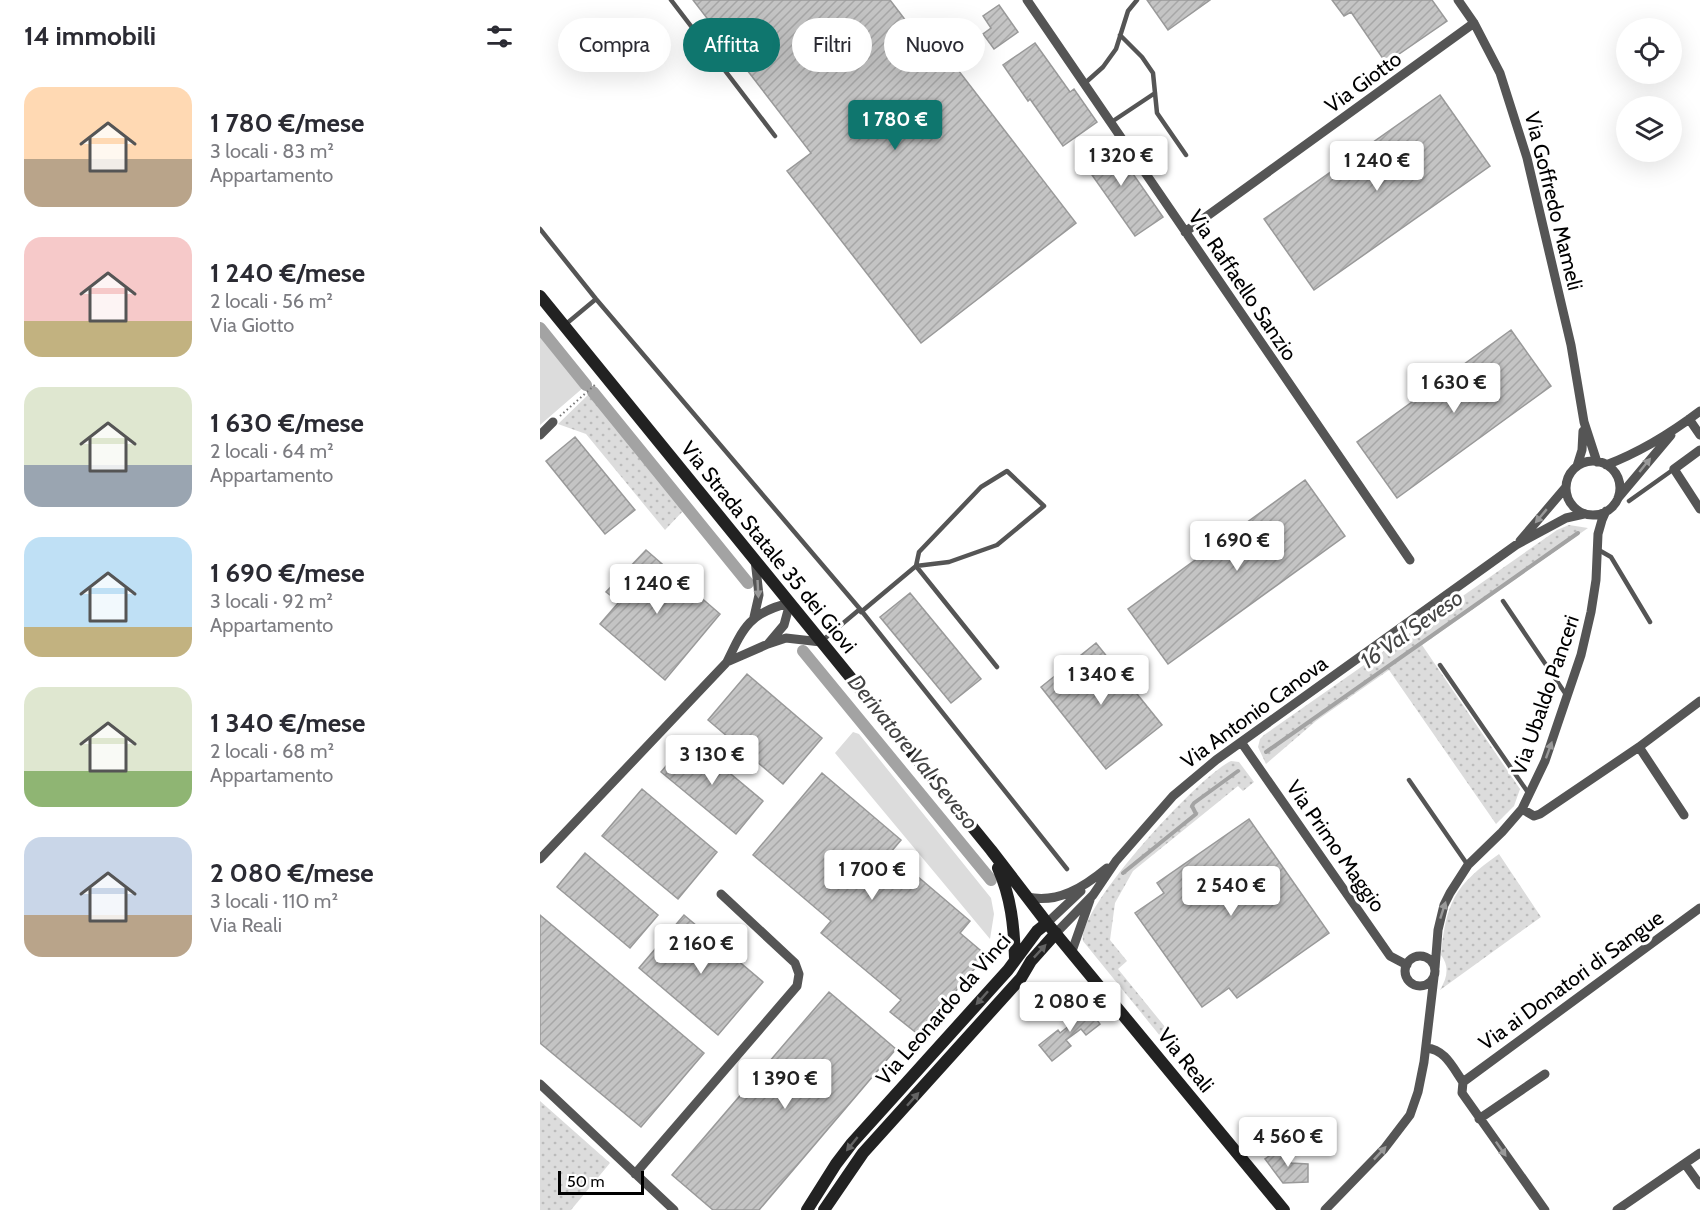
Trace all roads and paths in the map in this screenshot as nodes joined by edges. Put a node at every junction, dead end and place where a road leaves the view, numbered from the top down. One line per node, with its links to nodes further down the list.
1 (672, 0): 10 (lane)
2 (1027, 0): 7 (street, Via Raffaello Sanzio)
3 (1137, 0): 6 (lane)
4 (1458, 0): 5 (street, Via Goffredo Mameli)
5 (1474, 23): 13 (street, Via Giotto); 21 (street, Via Goffredo Mameli)
6 (1120, 35): 7 (lane); 8 (lane)
7 (1084, 84): 9 (street, Via Raffaello Sanzio)
8 (1155, 93): 9 (lane); 11 (lane)
9 (1110, 123): 13 (street, Via Raffaello Sanzio)
10 (775, 136)
11 (1186, 155)
12 (540, 229): 15 (lane)
13 (1185, 232): 38 (street, Via Raffaello Sanzio)
14 (540, 296): 16 (main road, Via Strada Statale 35 dei Giovi)
15 (596, 299): 16 (lane); 42 (lane)
16 (564, 326): 17 (main road, Via Strada Statale 35 dei Giovi)
17 (605, 375): 20 (path); 37 (main road, Via Strada Statale 35 dei Giovi)
18 (1700, 411): 19 (street)
19 (1689, 419): 22 (street); 24 (street)
20 (553, 422): 23 (street)
21 (1584, 422): 26 (street); 27 (street)
22 (1674, 430): 26 (street); 30 (street, one-way to 22)
23 (540, 435)
24 (1700, 435)
25 (1700, 450): 28 (street)
26 (1601, 464): 27 (street); 30 (street)
27 (1577, 466): 29 (street)
28 (1674, 469): 31 (lane); 32 (street)
29 (1566, 487): 34 (street); 35 (street, Via Antonio Canova, one-way to 35)
30 (1617, 500): 33 (street)
31 (1629, 501)
32 (1700, 509)
33 (1606, 511): 34 (street); 36 (street, Via Ubaldo Panceri)
34 (1584, 514): 35 (street, Via Antonio Canova)
35 (1516, 545): 52 (street, Via Antonio Canova)
36 (1598, 549): 44 (lane); 50 (street, Via Ubaldo Panceri)
37 (754, 560): 41 (main road, Via Strada Statale 35 dei Giovi); 43 (street, one-way to 43)
38 (1410, 560)
39 (916, 566): 39 (lane); 42 (lane); 49 (lane)
40 (1503, 601): 50 (lane)
41 (789, 603): 43 (street); 45 (main road, Via Strada Statale 35 dei Giovi); 46 (street)
42 (860, 610): 45 (lane); 62 (lane)
43 (754, 617): 47 (street)
44 (1650, 622)
45 (821, 642): 46 (street); 58 (main road, Via Strada Statale 35 dei Giovi)
46 (768, 644): 47 (street)
47 (727, 662): 59 (street)
48 (1440, 665): 55 (lane)
49 (997, 667)
50 (1567, 696): 55 (street, Via Ubaldo Panceri, one-way to 50)
51 (1700, 701): 53 (street)
52 (1241, 742): 60 (street, Via Antonio Canova); 72 (street, Via Primo Maggio)
53 (1639, 747): 56 (street); 57 (street)
54 (1409, 780): 61 (lane)
55 (1529, 795): 56 (street, Via Ubaldo Panceri)
56 (1522, 809): 61 (street, Via Ubaldo Panceri)
57 (1684, 815)
58 (991, 850): 66 (main road, Via Reali); 71 (main road)
59 (540, 859)
60 (1116, 861): 63 (street, Via Antonio Canova); 65 (street, Via Antonio Canova)
61 (1468, 865): 73 (street, Via Ubaldo Panceri, one-way to 61)
62 (1066, 869)
63 (1093, 879): 66 (street, Via Antonio Canova); 68 (street, Via Antonio Canova)
64 (721, 894): 83 (street)
65 (1092, 895): 69 (street, Via Antonio Canova); 70 (street, Via Antonio Canova)
66 (1027, 897): 68 (main road, Via Reali)
67 (1700, 908): 78 (street, Via ai Donatori di Sangue)
68 (1047, 922): 69 (main road, Via Reali); 71 (main road, Via Leonardo da Vinci)
69 (1056, 933): 70 (main road, Via Reali); 87 (main road, Via Leonardo da Vinci, one-way to 69)
70 (1072, 951): 88 (main road, Via Reali)
71 (1015, 958): 86 (main road, Via Leonardo da Vinci, one-way to 86)
72 (1407, 965): 73 (street); 74 (street)
73 (1434, 972): 74 (street); 75 (street, Via Ubaldo Panceri)
74 (1414, 984): 75 (street)
75 (1429, 1007): 76 (street, Via Ubaldo Panceri)
76 (1426, 1048): 78 (street); 89 (street, one-way to 76)
77 (1545, 1074): 80 (street)
78 (1463, 1082): 80 (street)
79 (540, 1084): 83 (street)
80 (1479, 1119): 90 (street, one-way to 90)
81 (1700, 1153): 82 (street)
82 (1685, 1164): 84 (street); 91 (street)
83 (635, 1174): 85 (street)
84 (1700, 1185)
85 (674, 1210)
86 (807, 1210)
87 (824, 1210)
88 (1284, 1210)
89 (1325, 1210)
90 (1545, 1210)
91 (1617, 1210)

